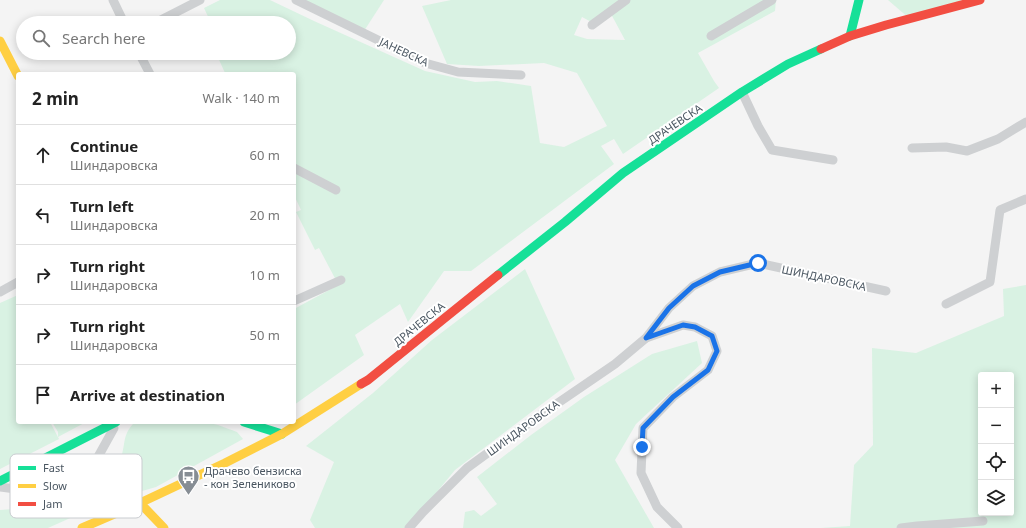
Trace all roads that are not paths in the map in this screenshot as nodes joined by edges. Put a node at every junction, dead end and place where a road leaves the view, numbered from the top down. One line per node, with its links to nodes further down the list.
1 (113, 0): 8 (lane)
2 (200, 0): 9 (lane)
3 (296, 0): 17 (lane, ЈАНЕВСКА)
4 (626, 0): 10 (lane)
5 (772, 0): 11 (lane)
6 (859, 0): 12 (main road)
7 (980, 0): 12 (main road, ДРАЧЕВСКА)
8 (121, 16)
9 (169, 16)
10 (592, 25)
11 (711, 36)
12 (850, 36): 18 (main road, ДРАЧЕВСКА)
13 (0, 41): 15 (main road)
14 (143, 60): 16 (lane)
15 (16, 72)
16 (149, 72)
17 (521, 75)
18 (742, 92): 21 (lane); 35 (main road, ДРАЧЕВСКА)
19 (1026, 122): 20 (lane)
20 (912, 148)
21 (833, 160)
22 (296, 169): 23 (lane)
23 (336, 190)
24 (1026, 199): 30 (lane)
25 (341, 280): 29 (lane)
26 (16, 283): 28 (lane)
27 (886, 291): 31 (lane, ШИНДАРОВСКА)
28 (0, 292)
29 (296, 300)
30 (946, 304)
31 (646, 338): 48 (lane, ШИНДАРОВСКА); 49 (lane, ШИНДАРОВСКА)
32 (113, 424): 36 (main road)
33 (116, 424): 37 (lane)
34 (250, 424): 35 (main road)
35 (282, 434): 42 (main road, ДРАЧЕВСКА)
36 (54, 454)
37 (99, 454)
38 (10, 476): 39 (main road)
39 (0, 481)
40 (0, 487): 41 (lane)
41 (10, 488)
42 (142, 502)
43 (142, 505): 47 (main road)
44 (105, 518): 46 (main road, ДРАЧЕВСКА)
45 (983, 521): 50 (lane)
46 (82, 528)
47 (164, 528)
48 (410, 528)
49 (678, 528)
50 (901, 528)

